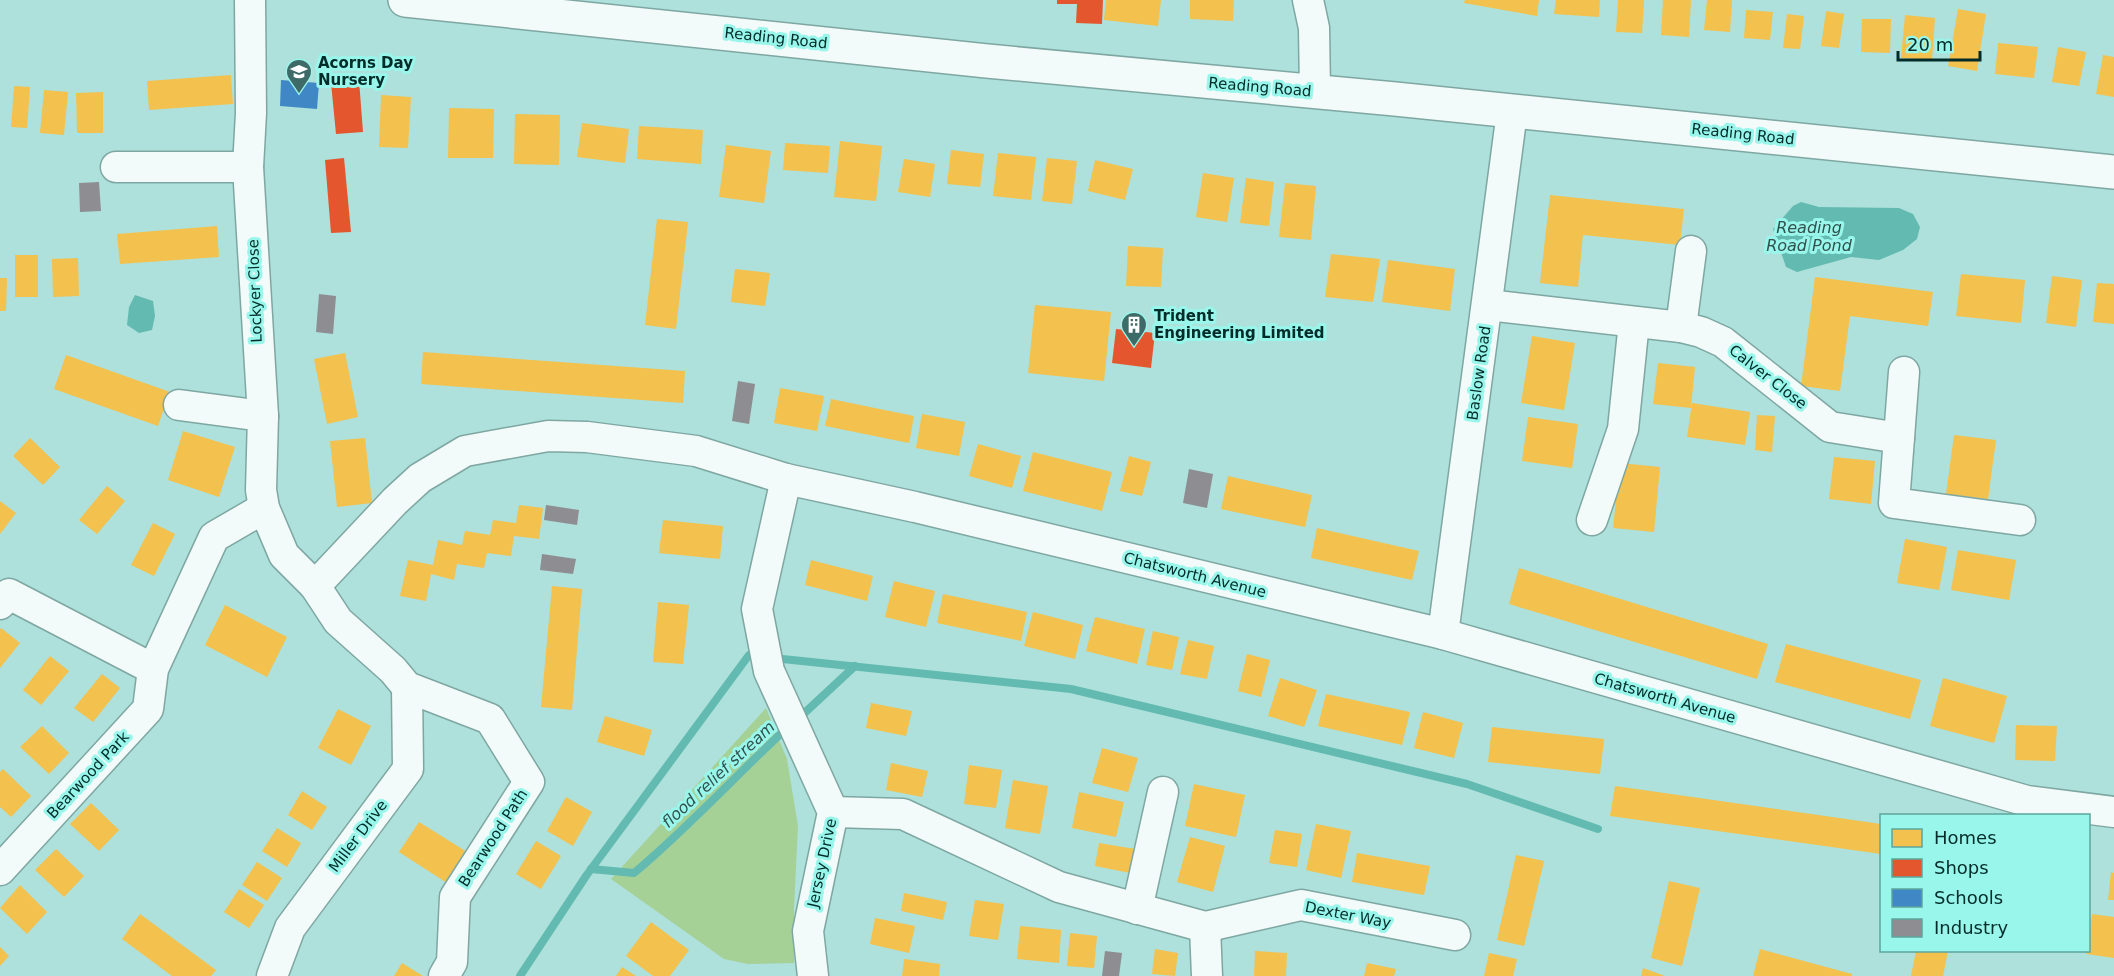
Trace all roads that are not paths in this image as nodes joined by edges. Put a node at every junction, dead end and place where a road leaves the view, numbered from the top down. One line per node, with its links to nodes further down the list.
1 (250, 0): 7 (street, Lockyer Close)
2 (405, 0): 4 (main road, Reading Road)
3 (1308, 0): 4 (street)
4 (1315, 92): 5 (main road, Reading Road)
5 (1512, 112): 8 (main road, Reading Road); 10 (street, Baslow Road)
6 (116, 167): 7 (street)
7 (248, 167): 15 (street, Lockyer Close)
8 (2114, 172)
9 (1691, 251): 12 (street)
10 (1488, 305): 11 (street, Calver Close); 23 (street, Baslow Road)
11 (1634, 322): 12 (street, Calver Close); 19 (street)
12 (1681, 327): 16 (street, Calver Close)
13 (1904, 372): 16 (street)
14 (179, 405): 15 (street)
15 (263, 416): 18 (street, Lockyer Close)
16 (1899, 438): 20 (street)
17 (786, 479): 21 (street, Chatsworth Avenue); 23 (street, Chatsworth Avenue); 27 (street, Jersey Drive)
18 (264, 508): 21 (street, Lockyer Close); 24 (street, Bearwood Park)
19 (1592, 520)
20 (2020, 520)
21 (315, 586): 25 (street, Bearwood Path)
22 (0, 603): 24 (street)
23 (1443, 634): 28 (street, Chatsworth Avenue)
24 (153, 669): 29 (street, Bearwood Park)
25 (407, 687): 33 (street, Miller Drive); 34 (street, Bearwood Path)
26 (1163, 792): 30 (street)
27 (833, 812): 30 (street, Dexter Way); 35 (street, Jersey Drive)
28 (2114, 812)
29 (0, 870)
30 (1137, 909): 31 (street, Dexter Way)
31 (1205, 927): 32 (street, Dexter Way); 36 (street)
32 (1455, 935)
33 (272, 976)
34 (444, 976)
35 (813, 976)
36 (1206, 976)

